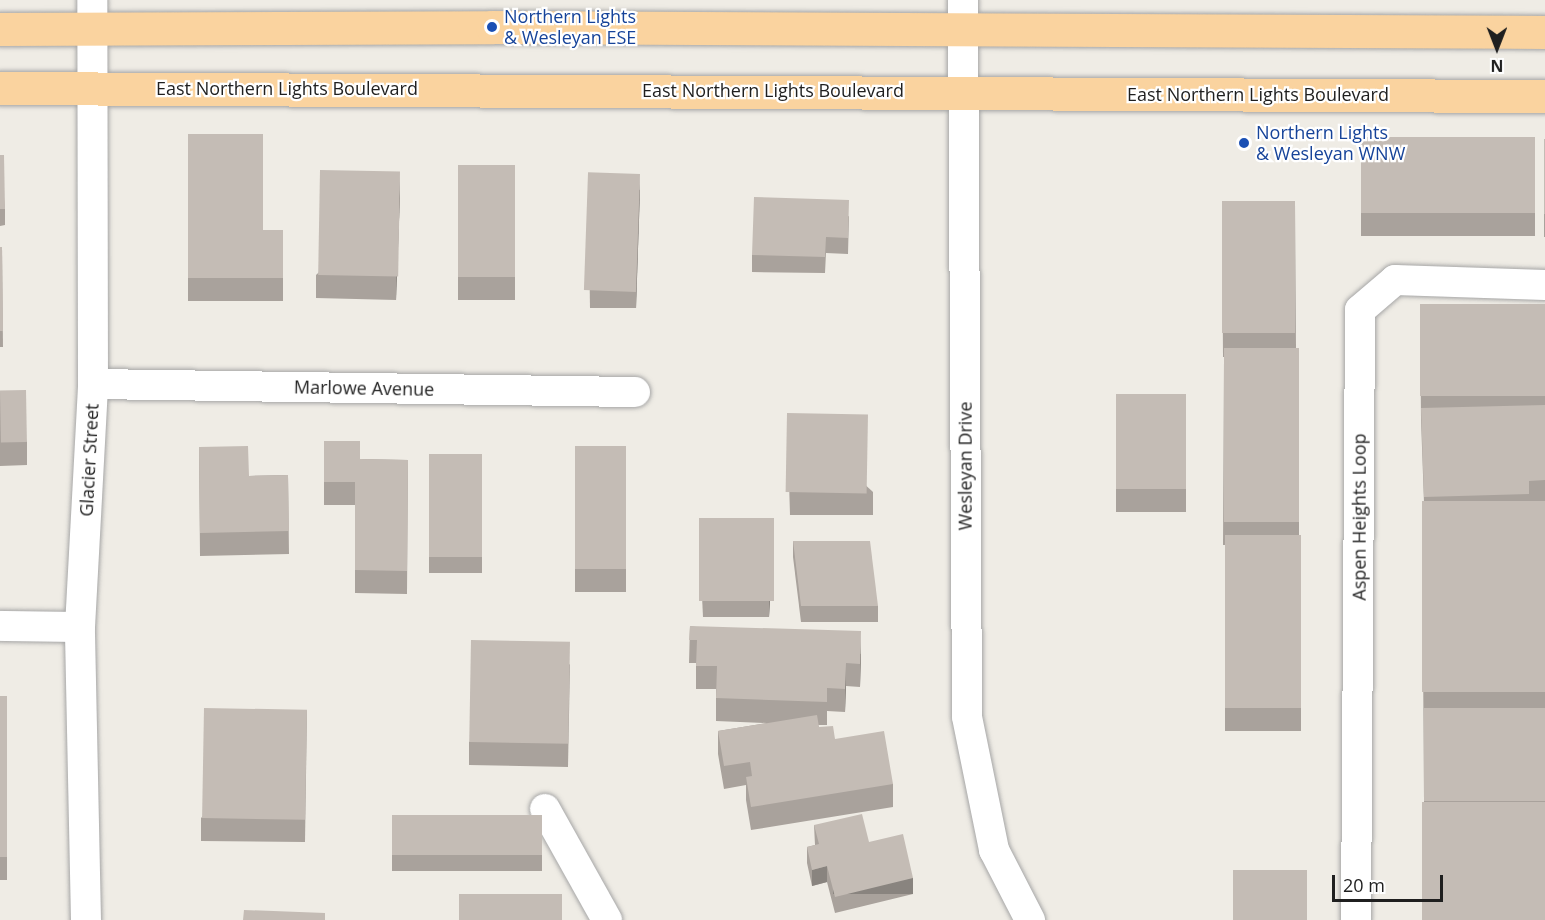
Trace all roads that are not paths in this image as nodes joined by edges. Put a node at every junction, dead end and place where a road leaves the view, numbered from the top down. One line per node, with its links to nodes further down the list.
1 (93, 15): 2 (main road); 3 (main road); 5 (street, Glacier Street)
2 (963, 15): 4 (main road); 7 (street, Wesleyan Drive)
3 (0, 29)
4 (1545, 32)
5 (93, 87): 6 (main road, East Northern Lights Boulevard); 7 (main road, East Northern Lights Boulevard); 10 (street, Glacier Street)
6 (0, 88)
7 (964, 93): 8 (main road, East Northern Lights Boulevard); 17 (street, Wesleyan Drive)
8 (1545, 96)
9 (1545, 285): 18 (street, Aspen Heights Loop)
10 (93, 384): 11 (street, Marlowe Avenue); 13 (street, Glacier Street)
11 (635, 392)
12 (0, 626): 13 (street)
13 (80, 627): 15 (street, Glacier Street)
14 (545, 809): 16 (street)
15 (86, 920)
16 (607, 920)
17 (1030, 920)
18 (1356, 920)

